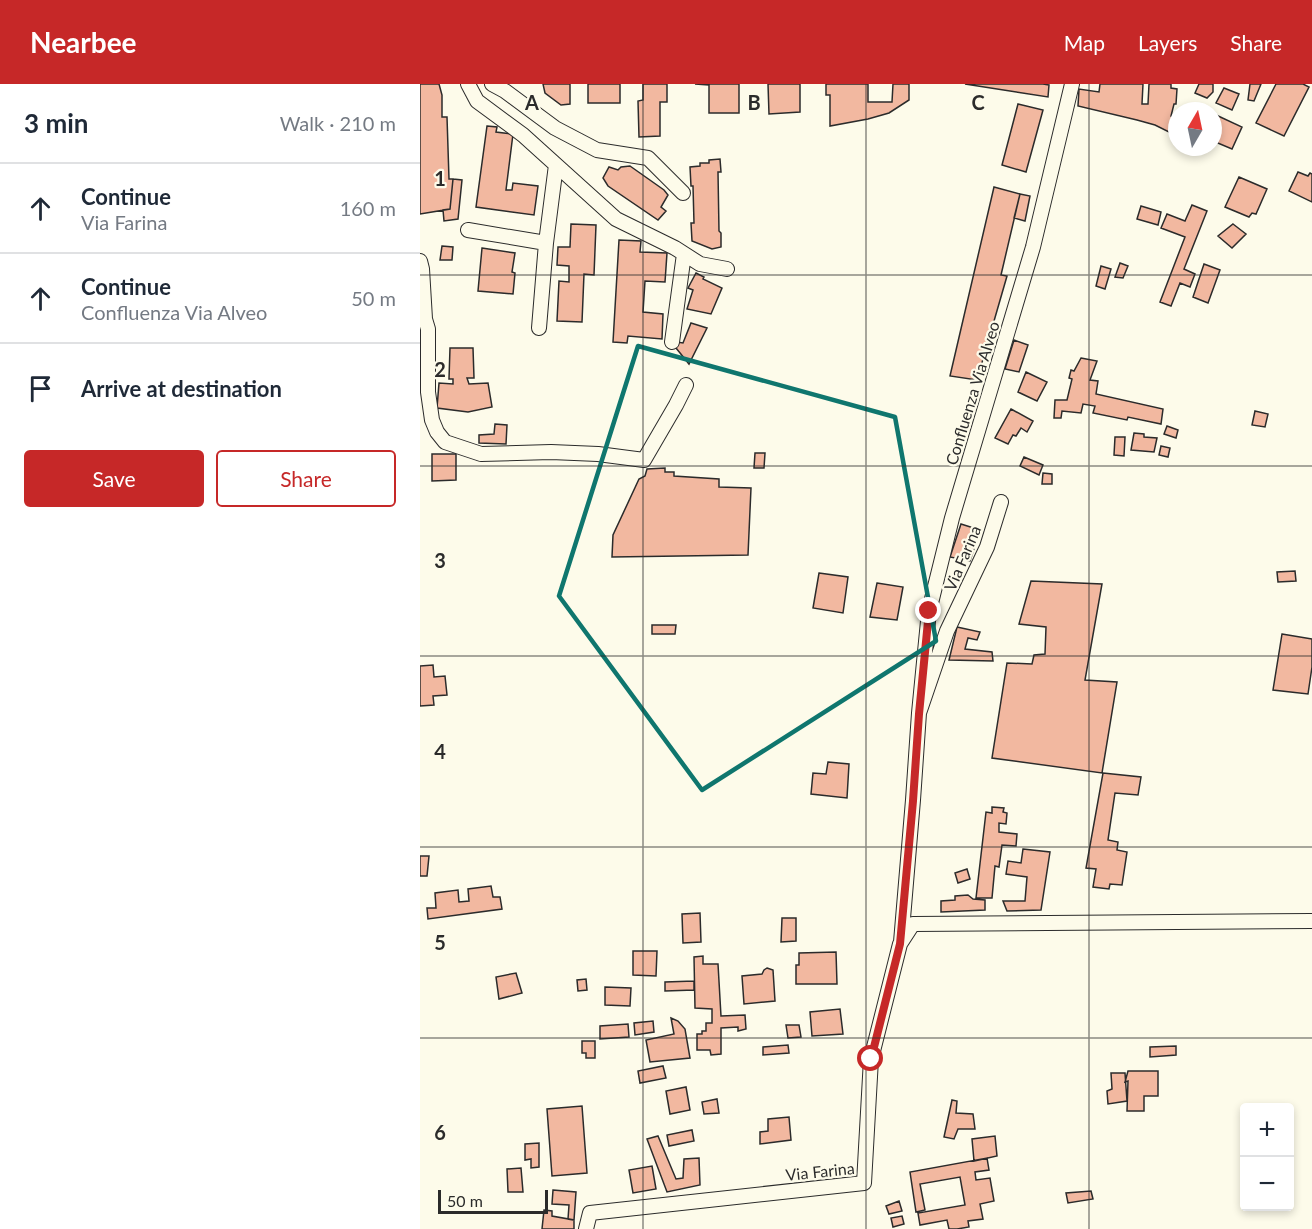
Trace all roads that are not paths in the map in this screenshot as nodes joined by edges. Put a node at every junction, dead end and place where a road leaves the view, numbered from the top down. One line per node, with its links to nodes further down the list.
1 (468, 84): 4 (street)
2 (492, 84): 5 (street)
3 (1072, 84): 17 (street, Confluenza Via Alveo)
4 (556, 165): 7 (street); 8 (street)
5 (683, 193)
6 (468, 230): 7 (street)
7 (546, 243): 12 (street)
8 (684, 254): 10 (street); 13 (street)
9 (420, 261): 11 (street)
10 (727, 269)
11 (422, 319): 15 (street)
12 (539, 328)
13 (672, 342)
14 (686, 385): 15 (street)
15 (426, 419)
16 (1001, 502): 17 (street, Via Farina)
17 (919, 714): 19 (street, Via Farina)
18 (1312, 922): 19 (street, Via Farina)
19 (900, 944): 20 (street, Via Farina)
20 (586, 1229)

